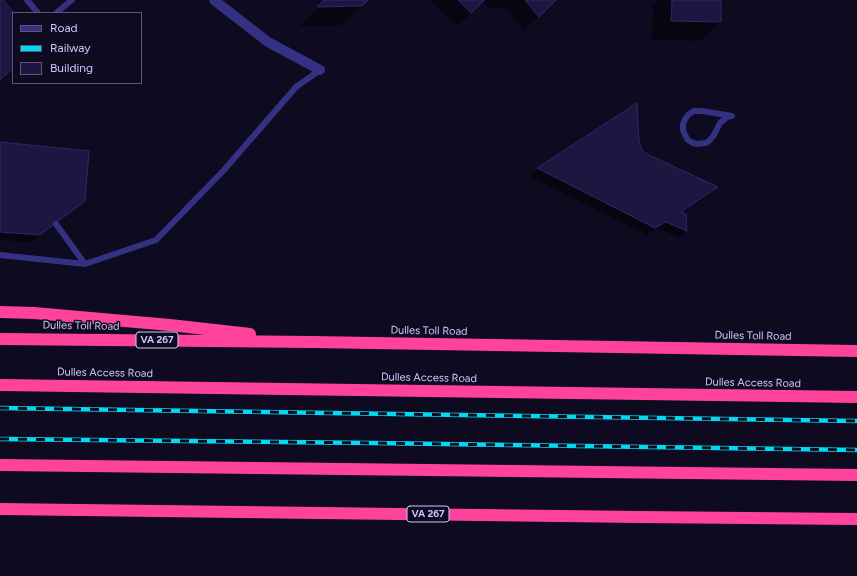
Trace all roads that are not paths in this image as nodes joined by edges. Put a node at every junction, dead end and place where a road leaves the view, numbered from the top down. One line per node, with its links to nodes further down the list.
1 (27, 0): 4 (lane)
2 (72, 0): 5 (lane)
3 (214, 0): 6 (street)
4 (37, 12)
5 (57, 12)
6 (320, 70): 10 (lane)
7 (732, 116): 7 (lane)
8 (56, 224): 10 (lane)
9 (0, 255): 10 (lane)
10 (85, 264)
11 (0, 312): 13 (highway)
12 (0, 338): 13 (highway, Dulles Toll Road / VA 267)
13 (313, 342): 14 (highway, Dulles Toll Road / VA 267)
14 (857, 351)
15 (0, 385): 16 (highway, Dulles Access Road)
16 (857, 397)
17 (0, 465): 18 (highway)
18 (857, 475)
19 (0, 508): 20 (highway, VA 267)
20 (857, 519)

